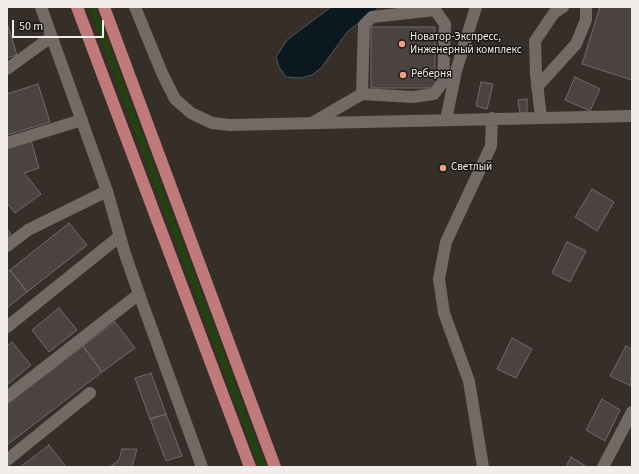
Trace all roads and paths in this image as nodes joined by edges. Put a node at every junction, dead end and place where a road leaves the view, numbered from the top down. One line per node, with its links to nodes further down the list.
1 (41, 7): 8 (street)
2 (77, 7): 29 (main road)
3 (104, 7): 30 (main road)
4 (135, 7): 17 (street)
5 (476, 7): 16 (street)
6 (563, 7): 10 (street)
7 (586, 7): 10 (street)
8 (51, 37): 9 (street); 15 (street)
9 (7, 69)
10 (537, 87): 14 (street)
11 (362, 94): 11 (street); 17 (street)
12 (632, 116): 14 (street)
13 (492, 118): 14 (street); 16 (street); 31 (street)
14 (541, 118)
15 (82, 120): 18 (street); 19 (street)
16 (446, 120): 17 (street)
17 (311, 123)
18 (7, 143)
19 (107, 191): 20 (street); 21 (street)
20 (120, 236): 22 (street); 23 (street)
21 (7, 246)
22 (139, 294): 25 (street); 28 (street)
23 (7, 327)
24 (90, 393): 27 (street)
25 (7, 396)
26 (632, 412): 32 (street)
27 (7, 460)
28 (202, 467)
29 (250, 467)
30 (275, 467)
31 (483, 467)
32 (603, 467)

